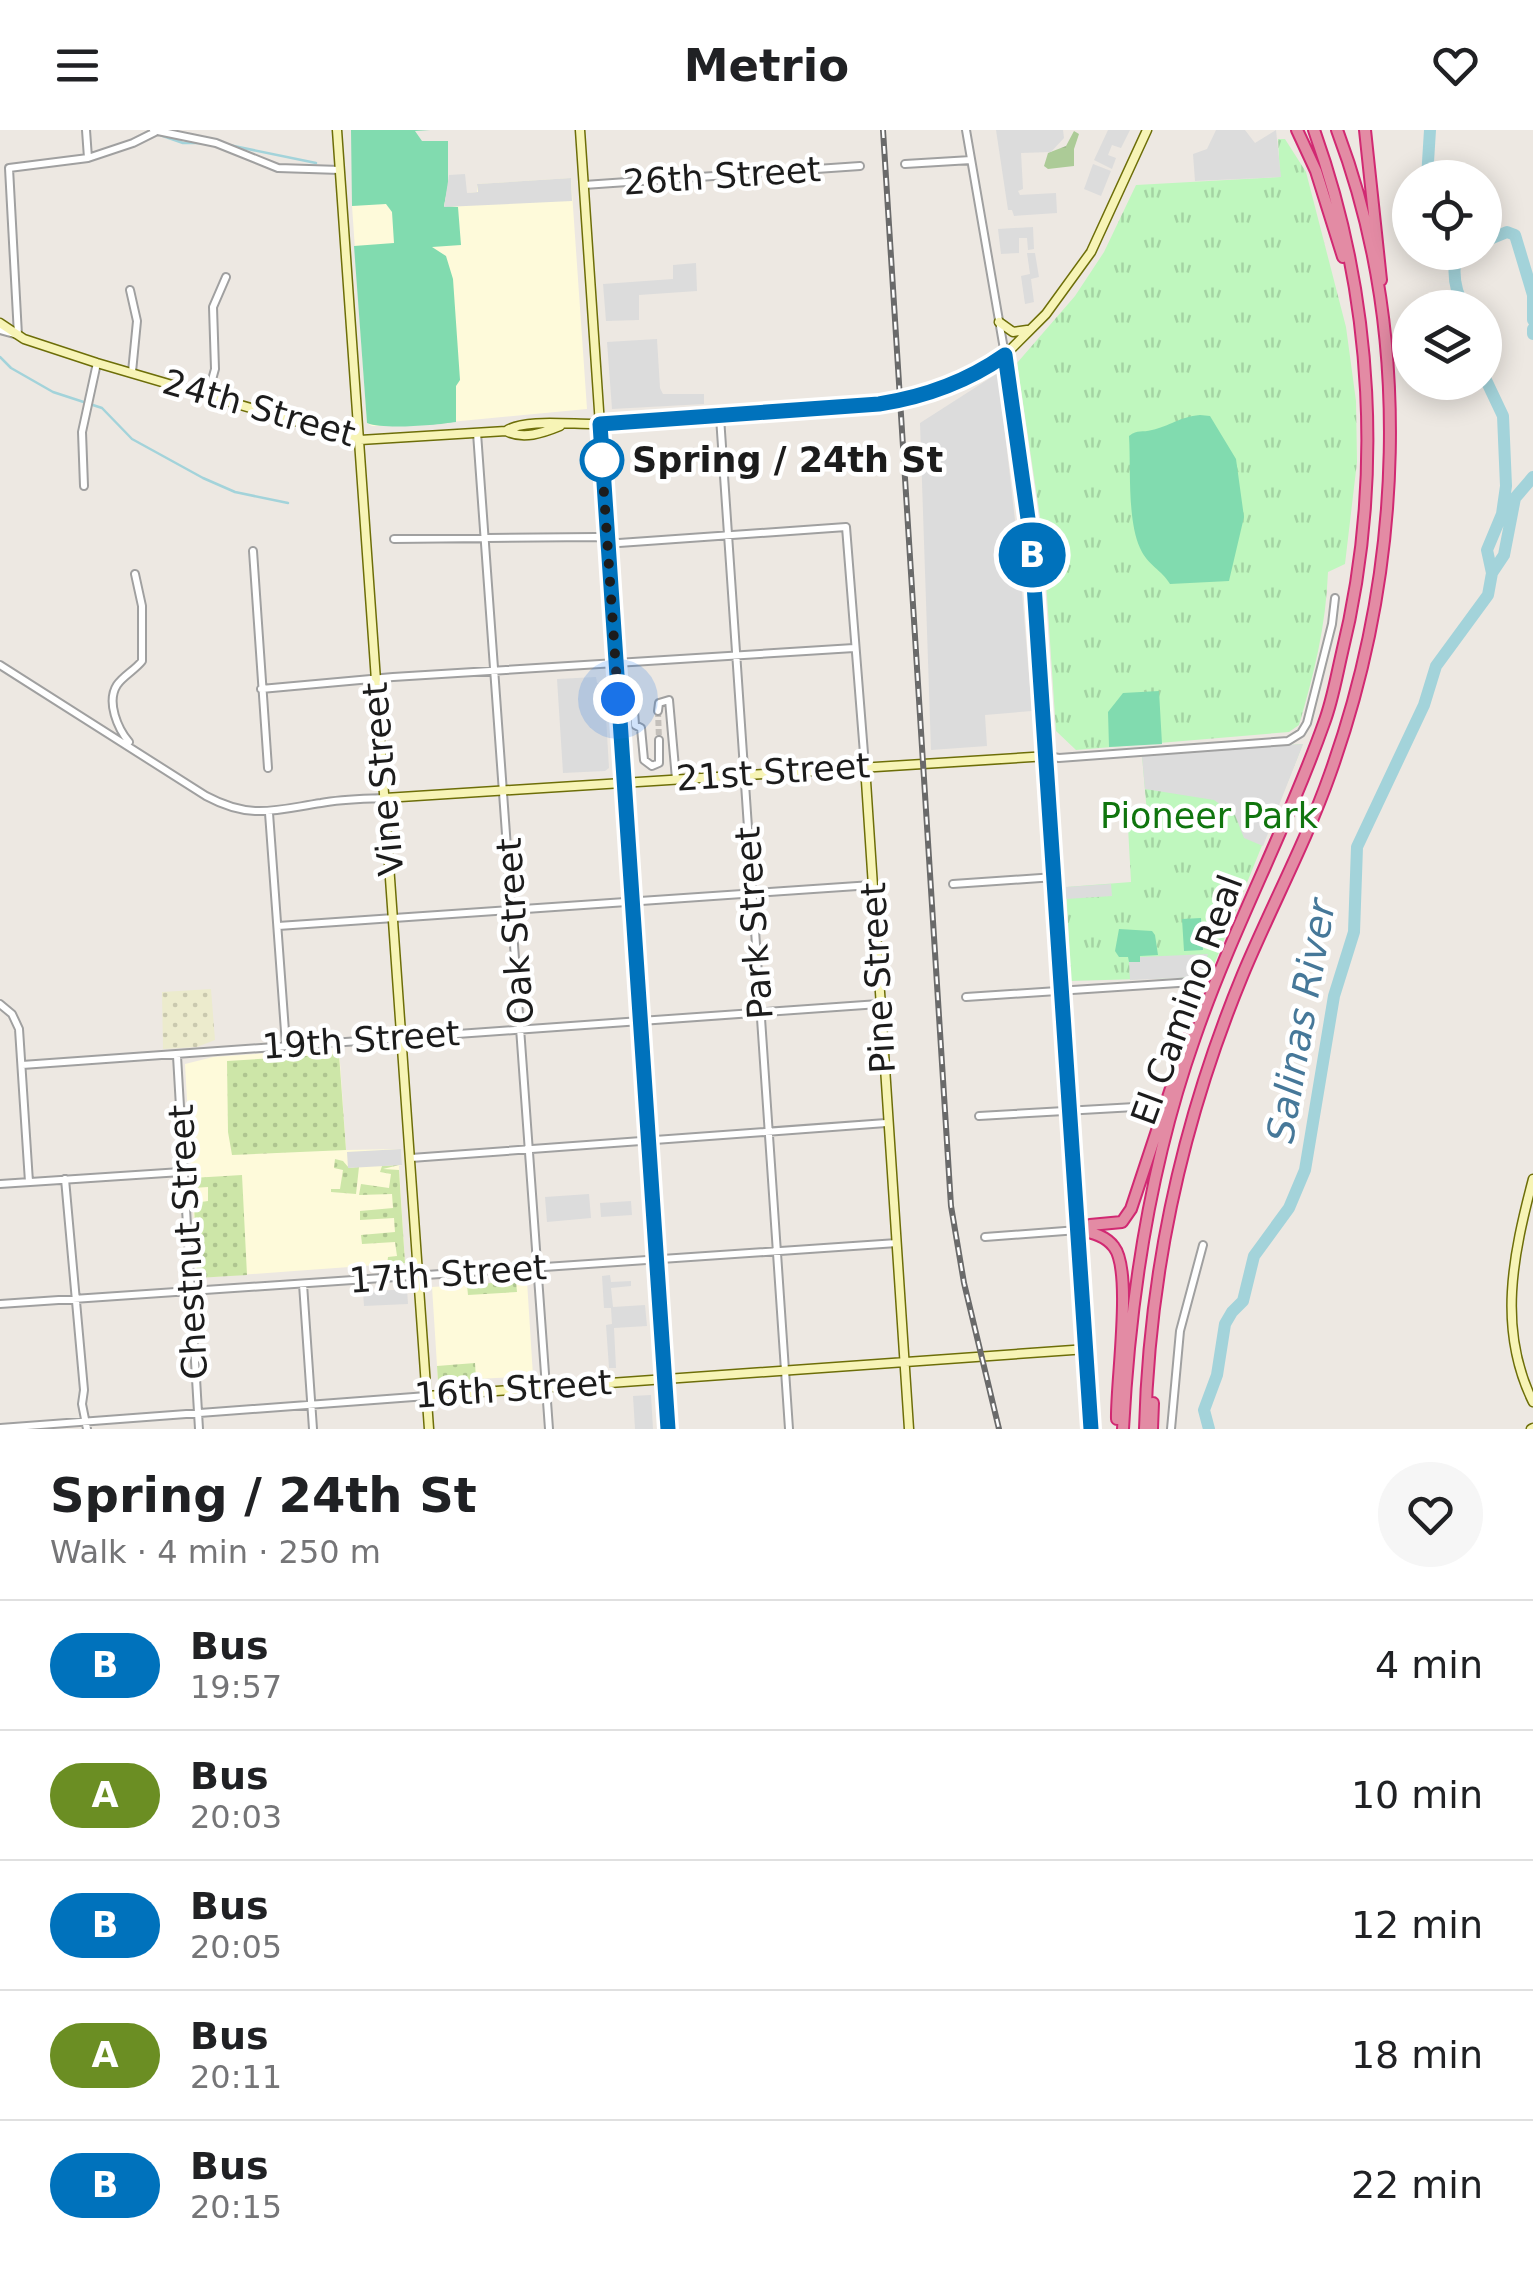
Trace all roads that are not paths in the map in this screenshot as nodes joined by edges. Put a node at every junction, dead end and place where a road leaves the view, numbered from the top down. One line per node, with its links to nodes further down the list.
1 (86, 130): 11 (street)
2 (337, 130): 15 (main road, Vine Street)
3 (580, 130): 16 (main road)
4 (966, 130): 12 (street)
5 (1147, 130): 22 (main road, 24th Street)
6 (1297, 130): 19 (highway)
7 (1314, 130): 19 (highway, El Camino Real)
8 (1337, 130): 23 (highway, El Camino Real)
9 (1365, 130): 23 (highway)
10 (154, 131): 11 (street); 15 (street)
11 (88, 158): 24 (street)
12 (970, 160): 13 (street); 20 (street)
13 (905, 164)
14 (860, 166): 16 (street, 26th Street)
15 (340, 170): 32 (main road, Vine Street)
16 (584, 185): 30 (main road)
17 (226, 277): 28 (street)
18 (130, 290): 27 (street)
19 (1361, 321): 73 (highway, El Camino Real)
20 (999, 322): 22 (main road); 25 (street)
21 (0, 326): 24 (main road, 24th Street)
22 (1032, 329): 25 (main road, 24th Street)
23 (1383, 331): 131 (highway, El Camino Real)
24 (18, 336): 26 (main road, 24th Street)
25 (1005, 355): 29 (main road, 24th Street, bridge); 54 (main road)
26 (97, 363): 27 (main road, 24th Street); 33 (street)
27 (132, 372): 28 (main road, 24th Street)
28 (208, 394): 32 (main road, 24th Street)
29 (720, 416): 30 (main road, 24th Street); 34 (street, Park Street)
30 (600, 424): 31 (main road, 24th Street); 37 (main road)
31 (477, 432): 32 (main road, 24th Street); 35 (street, Oak Street)
32 (360, 440): 46 (main road, Vine Street)
33 (84, 486)
34 (727, 535): 37 (street); 41 (street, Pine Street); 42 (street, Park Street)
35 (486, 538): 36 (street); 37 (street); 45 (street, Oak Street)
36 (394, 539)
37 (607, 540): 43 (main road)
38 (253, 552): 47 (street)
39 (135, 574): 53 (street)
40 (1334, 598): 54 (street)
41 (854, 648): 42 (street); 56 (street, Pine Street)
42 (736, 655): 43 (street); 58 (street, Park Street)
43 (616, 663): 45 (street); 51 (main road)
44 (0, 665): 53 (street, 21st Street)
45 (496, 671): 46 (street); 62 (street, Oak Street)
46 (375, 678): 47 (street); 63 (main road, Vine Street)
47 (261, 690): 57 (street)
48 (633, 696): 50 (street)
49 (658, 710): 59 (street)
50 (635, 725): 51 (street); 55 (street)
51 (620, 726): 61 (main road)
52 (659, 740): 55 (street)
53 (133, 747): 64 (street, 21st Street)
54 (1048, 756): 56 (main road, 21st Street); 65 (main road)
55 (644, 760): 60 (street)
56 (864, 766): 58 (main road, 21st Street); 67 (main road, Pine Street)
57 (268, 768)
58 (744, 774): 59 (main road, 21st Street); 68 (street, Park Street)
59 (676, 779): 60 (main road, 21st Street)
60 (646, 781): 61 (main road, 21st Street)
61 (624, 782): 62 (main road, 21st Street); 69 (main road)
62 (504, 790): 63 (main road, 21st Street); 70 (street, Oak Street)
63 (385, 798): 64 (street, 21st Street); 71 (main road, Vine Street)
64 (269, 813): 72 (street)
65 (1055, 877): 66 (street); 75 (main road)
66 (953, 884)
67 (872, 885): 68 (street); 78 (main road, Pine Street)
68 (751, 893): 69 (street); 79 (street, Park Street)
69 (632, 900): 70 (street); 80 (main road)
70 (514, 909): 71 (street); 81 (street, Oak Street)
71 (394, 918): 72 (street); 82 (main road, Vine Street)
72 (278, 926): 83 (street)
73 (1234, 937): 99 (highway); 130 (highway, El Camino Real)
74 (1193, 982): 75 (street)
75 (1062, 990): 76 (street); 87 (main road)
76 (966, 998)
77 (0, 1004): 85 (street)
78 (879, 1004): 79 (street, 19th Street); 89 (main road, Pine Street)
79 (760, 1013): 80 (street, 19th Street); 90 (street, Park Street)
80 (640, 1022): 81 (street, 19th Street); 91 (main road)
81 (523, 1029): 82 (street, 19th Street); 92 (street, Oak Street)
82 (403, 1037): 83 (street, 19th Street); 93 (main road, Vine Street)
83 (286, 1045): 84 (street, 19th Street)
84 (177, 1056): 85 (street, 19th Street); 94 (street, Chestnut Street)
85 (22, 1065): 97 (street)
86 (1136, 1106): 87 (street)
87 (1070, 1111): 88 (street); 99 (main road)
88 (978, 1116)
89 (886, 1123): 90 (street); 101 (main road, Pine Street)
90 (768, 1132): 91 (street); 103 (street, Park Street)
91 (648, 1140): 92 (street); 104 (main road)
92 (530, 1149): 93 (street); 105 (street, Oak Street)
93 (411, 1158): 106 (main road, Vine Street)
94 (182, 1172): 96 (street); 108 (street, Chestnut Street)
95 (1533, 1179): 117 (main road)
96 (65, 1180): 97 (street); 109 (street)
97 (29, 1182): 98 (street)
98 (0, 1184)
99 (1079, 1230): 100 (street); 111 (main road); 130 (highway)
100 (985, 1237)
101 (896, 1244): 103 (street, 17th Street); 112 (main road, Pine Street)
102 (1203, 1245): 132 (street)
103 (777, 1251): 104 (street, 17th Street); 113 (street, Park Street)
104 (658, 1259): 105 (street, 17th Street); 114 (main road)
105 (538, 1268): 106 (street, 17th Street); 115 (street, Oak Street)
106 (419, 1276): 107 (street, 17th Street); 116 (main road, Vine Street)
107 (303, 1284): 108 (street, 17th Street); 118 (street)
108 (190, 1291): 109 (street, 17th Street); 119 (street, Chestnut Street)
109 (76, 1299): 110 (street, 17th Street); 120 (street)
110 (0, 1304)
111 (1086, 1349): 112 (main road, 16th Street); 129 (main road)
112 (904, 1363): 113 (main road, 16th Street); 128 (main road, Pine Street)
113 (785, 1370): 114 (main road, 16th Street); 127 (street, Park Street)
114 (664, 1378): 115 (main road, 16th Street); 126 (main road)
115 (546, 1388): 116 (main road, 16th Street); 125 (street, Oak Street)
116 (427, 1396): 118 (street, 16th Street); 124 (main road, Vine Street)
117 (1533, 1402)
118 (311, 1404): 119 (street, 16th Street); 123 (street)
119 (198, 1412): 120 (street, 16th Street); 122 (street, Chestnut Street)
120 (86, 1426): 121 (street, 16th Street)
121 (0, 1428)
122 (199, 1429)
123 (313, 1429)
124 (429, 1429)
125 (549, 1429)
126 (668, 1429)
127 (788, 1429)
128 (909, 1429)
129 (1091, 1429)
130 (1120, 1429)
131 (1149, 1429)
132 (1171, 1429)

